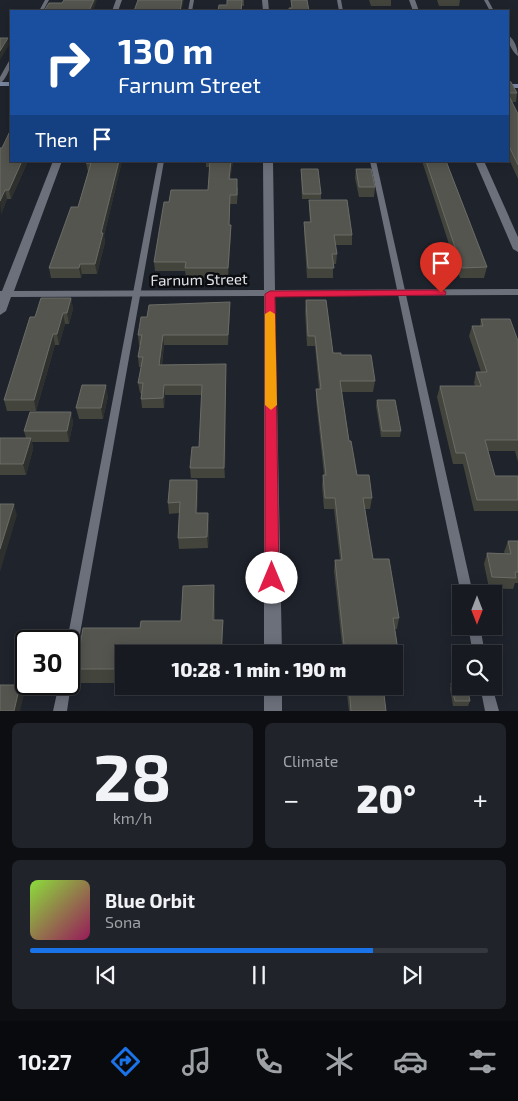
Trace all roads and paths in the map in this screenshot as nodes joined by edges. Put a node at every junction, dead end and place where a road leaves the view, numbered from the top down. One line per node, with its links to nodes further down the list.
1 (509, 38): 2 (lane)
2 (518, 54)
3 (10, 64): 4 (lane)
4 (0, 83)
5 (58, 162): 13 (street)
6 (161, 162): 15 (lane)
7 (268, 162): 14 (street)
8 (373, 162): 12 (lane)
9 (479, 162): 10 (street)
10 (518, 250)
11 (518, 292): 12 (street, Farnum Street)
12 (402, 293): 14 (street, Farnum Street); 17 (lane)
13 (3, 294): 15 (street, Farnum Street); 16 (street)
14 (270, 294): 15 (street, Farnum Street); 19 (street)
15 (136, 295): 18 (lane)
16 (0, 311)
17 (465, 585)
18 (75, 630)
19 (273, 645)
20 (63, 695): 23 (lane)
21 (273, 695): 24 (street)
22 (488, 695): 25 (lane)
23 (60, 711)
24 (273, 711)
25 (492, 711)

